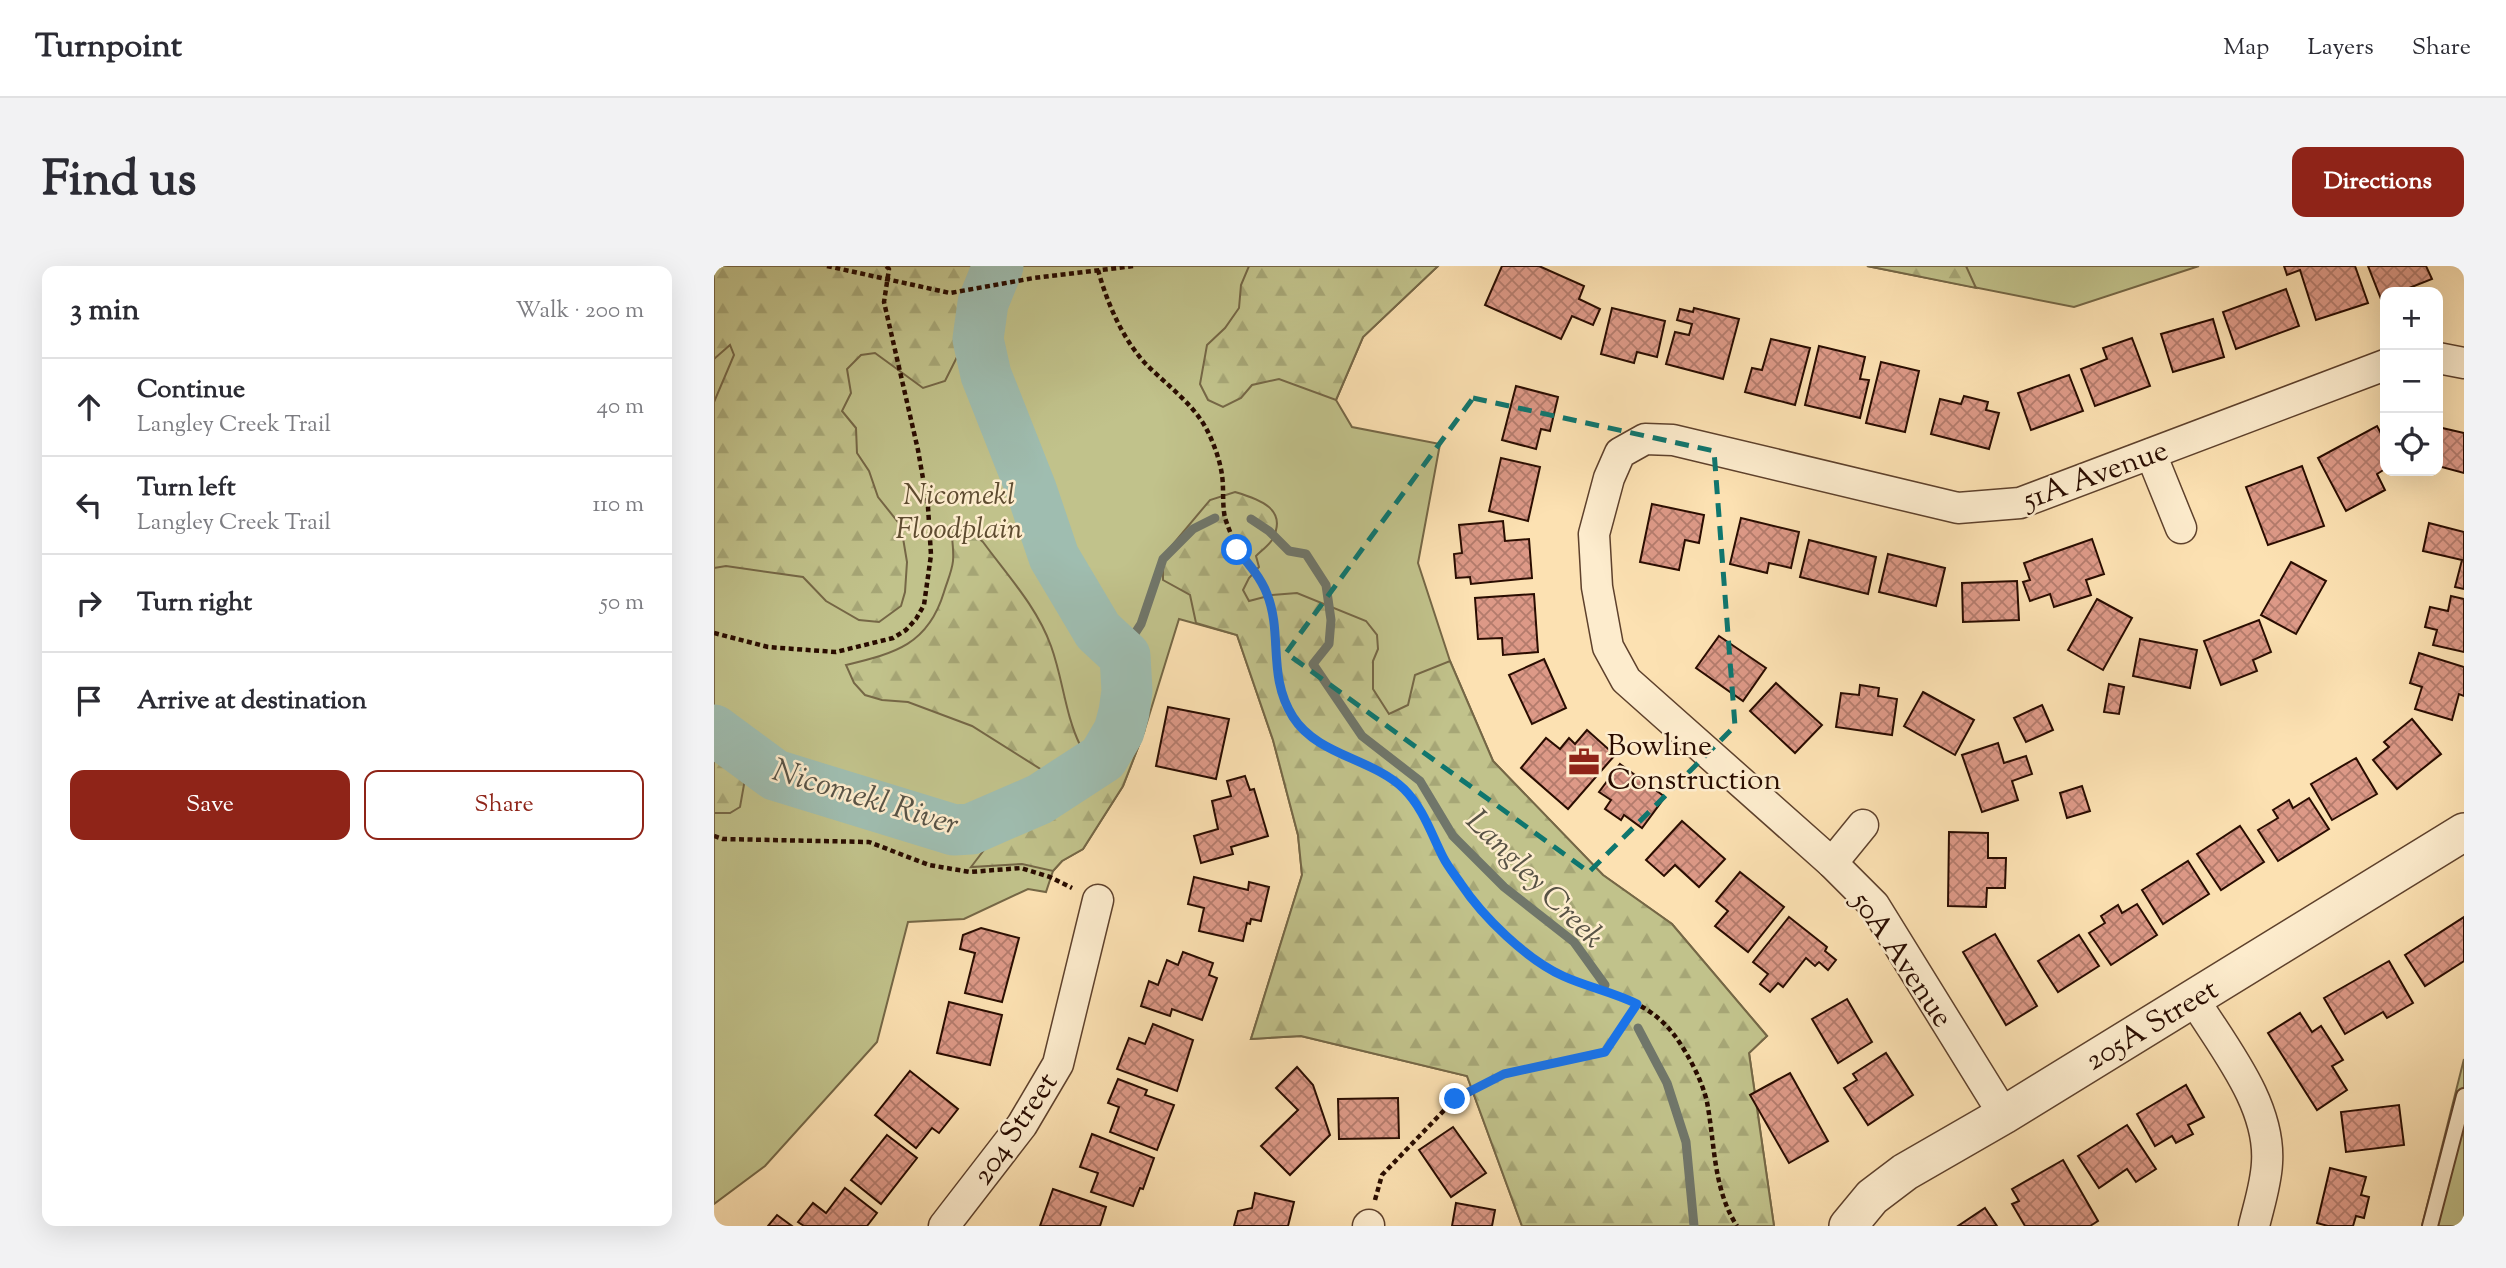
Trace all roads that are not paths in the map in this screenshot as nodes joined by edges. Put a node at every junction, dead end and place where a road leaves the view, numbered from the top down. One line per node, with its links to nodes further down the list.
1 (2443, 359): 2 (street)
2 (2464, 363)
3 (2380, 367): 4 (street, 51A Avenue)
4 (2151, 454): 5 (street, 51A Avenue); 6 (street)
5 (1609, 478): 9 (street, 50A Avenue)
6 (2181, 528)
7 (1863, 825): 9 (street)
8 (2464, 832): 11 (street, 205A Street)
9 (1832, 863): 13 (street, 50A Avenue)
10 (1098, 900): 14 (street, 204 Street)
11 (2193, 998): 13 (street, 205A Street); 16 (street)
12 (2464, 1096): 17 (lane)
13 (2004, 1115): 15 (street, 205A Street)
14 (944, 1226)
15 (1848, 1226)
16 (2254, 1226)
17 (2430, 1226)

